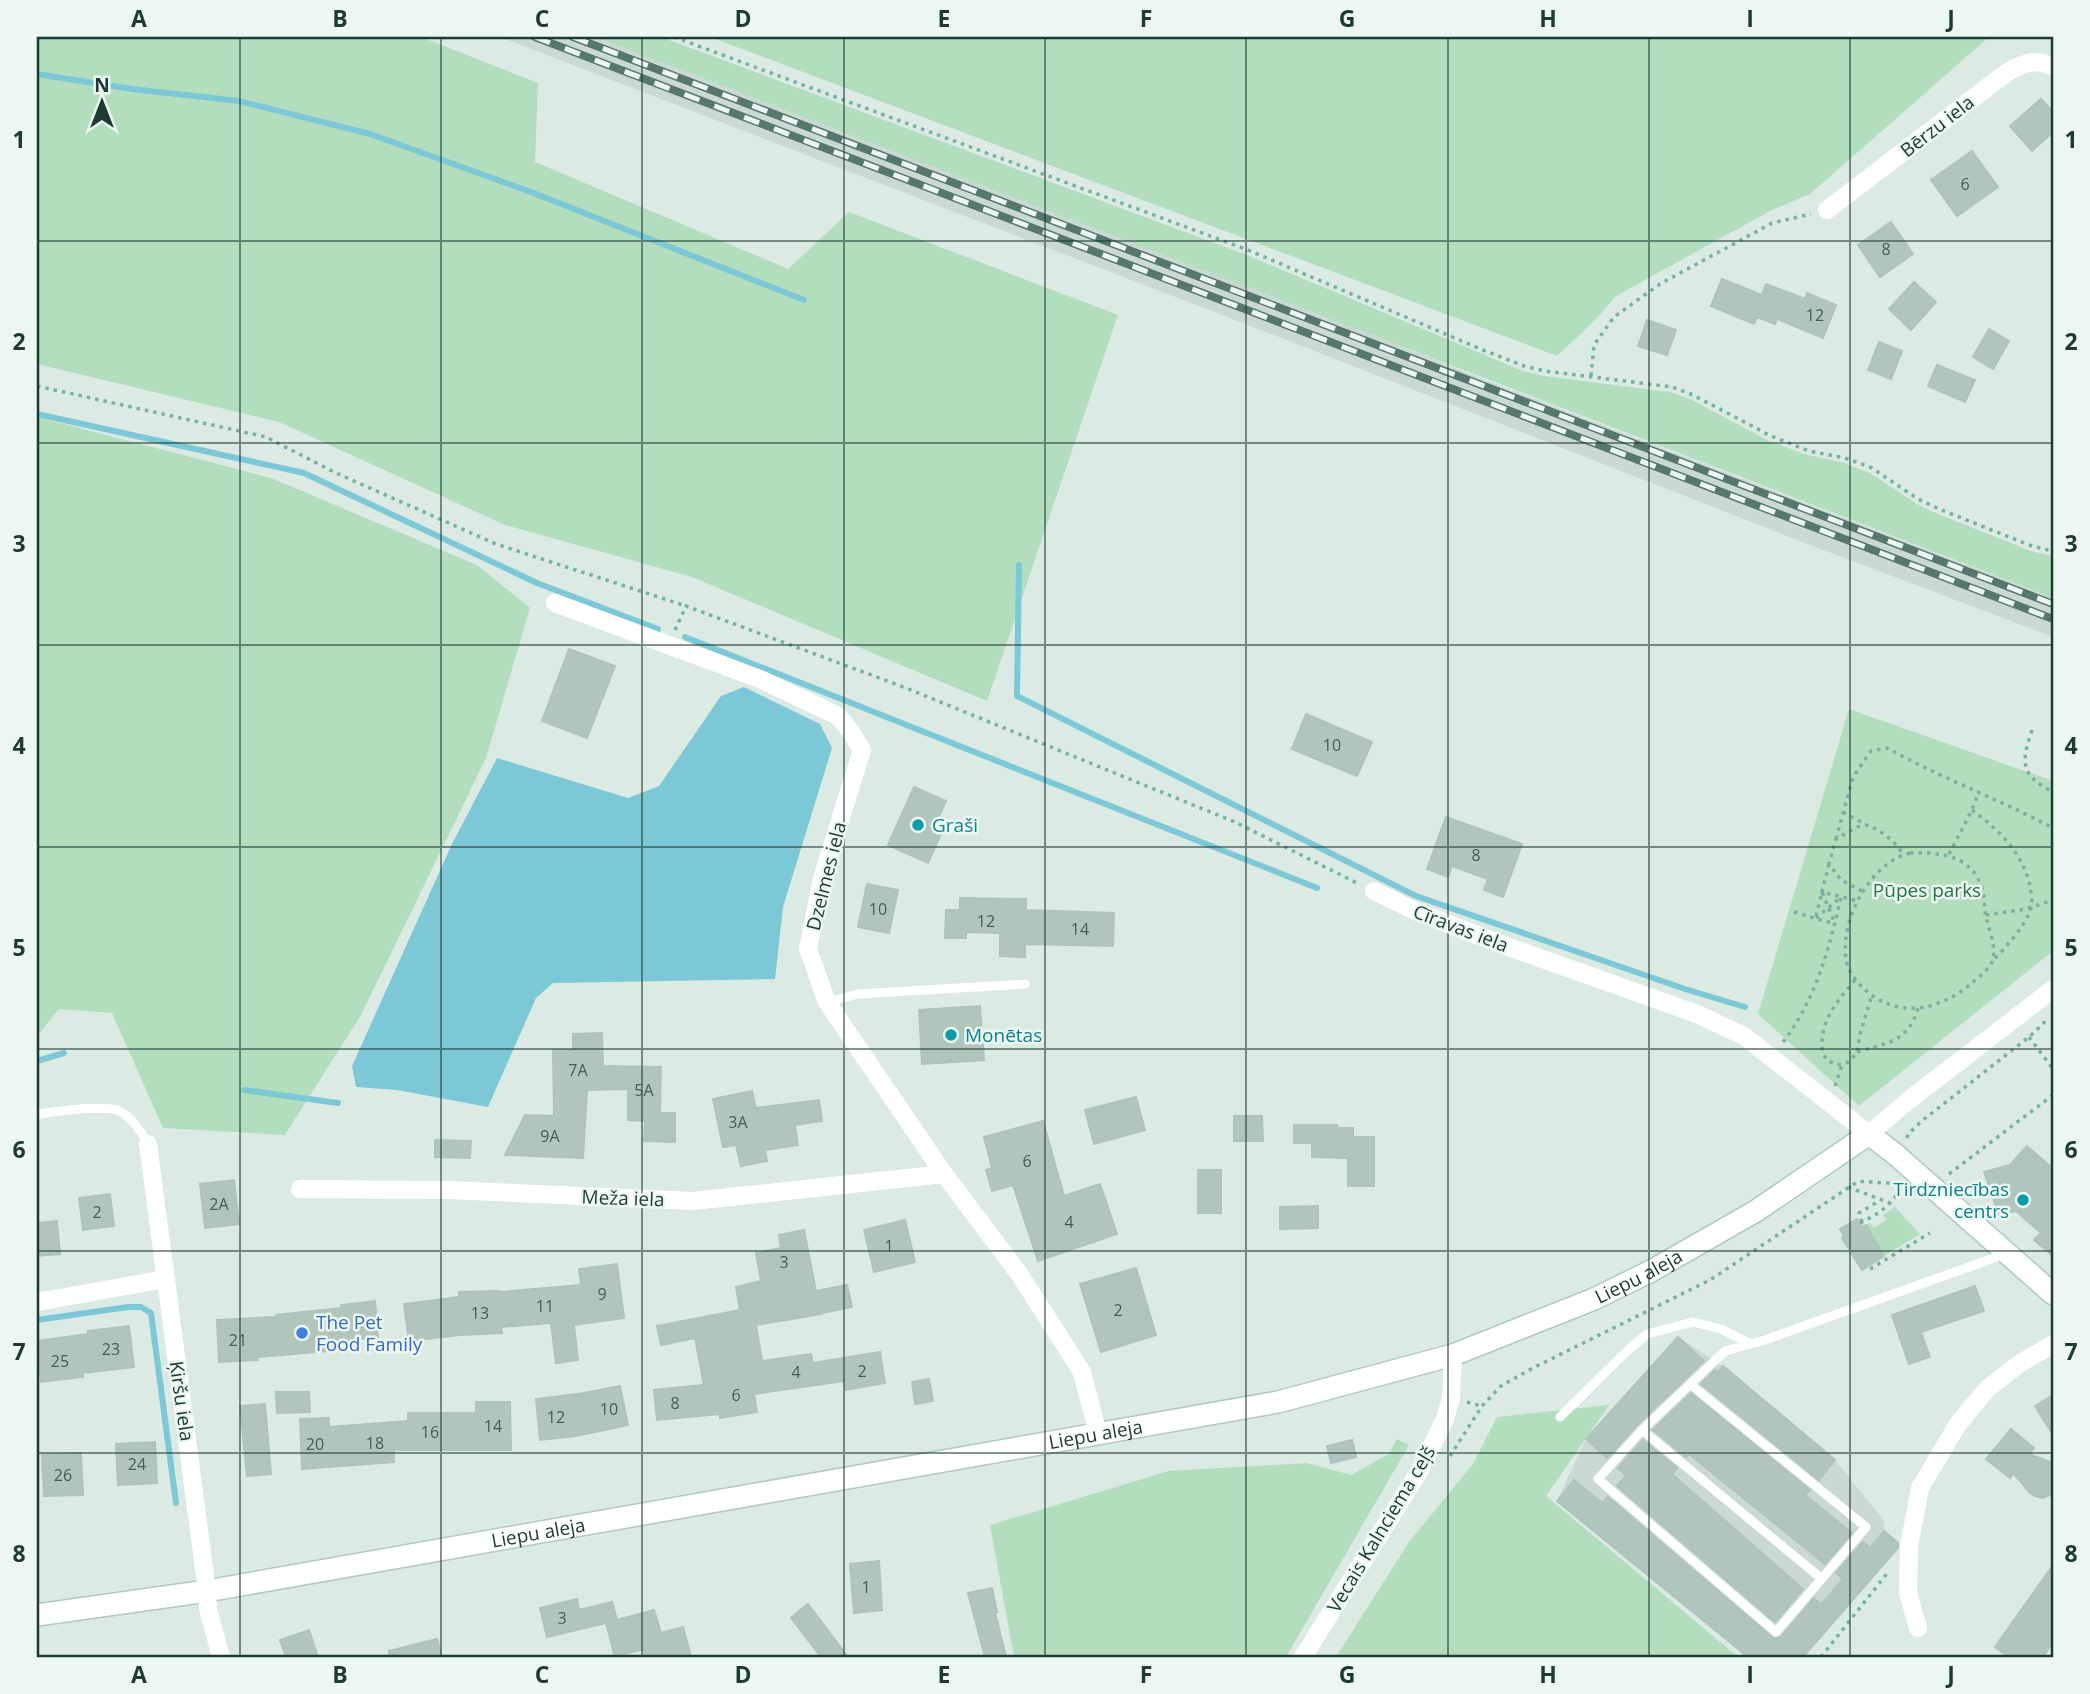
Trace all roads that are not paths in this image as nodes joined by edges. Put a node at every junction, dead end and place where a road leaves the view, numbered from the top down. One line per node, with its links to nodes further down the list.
1 (2053, 67): 2 (street, Bērzu iela)
2 (1827, 210)
3 (555, 603): 7 (street, Dzelmes iela)
4 (1374, 891): 9 (street, Cīravas iela)
5 (1025, 984): 7 (lane)
6 (2053, 989): 9 (street, Liepu aleja)
7 (827, 1002): 11 (street, Dzelmes iela)
8 (37, 1114): 10 (lane)
9 (1869, 1134): 13 (street); 19 (street, Liepu aleja)
10 (148, 1144): 14 (street, Ķiršu iela)
11 (944, 1174): 12 (street, Meža iela); 23 (street, Dzelmes iela)
12 (300, 1189)
13 (2007, 1253): 15 (street); 18 (lane)
14 (165, 1279): 16 (street); 25 (street, Ķiršu iela)
15 (2053, 1294)
16 (37, 1302)
17 (2053, 1343): 27 (street)
18 (1751, 1344): 20 (lane); 21 (lane)
19 (1453, 1355): 23 (street, Liepu aleja); 29 (street, Vecais Kalnciema ceļš)
20 (1690, 1384): 22 (lane); 24 (lane)
21 (1560, 1418)
22 (1642, 1430): 24 (lane); 24 (lane)
23 (1098, 1434): 25 (street, Liepu aleja)
24 (1822, 1579)
25 (207, 1591): 26 (street, Liepu aleja); 28 (street, Ķiršu iela)
26 (37, 1615)
27 (1918, 1629)
28 (220, 1657)
29 (1303, 1657)

